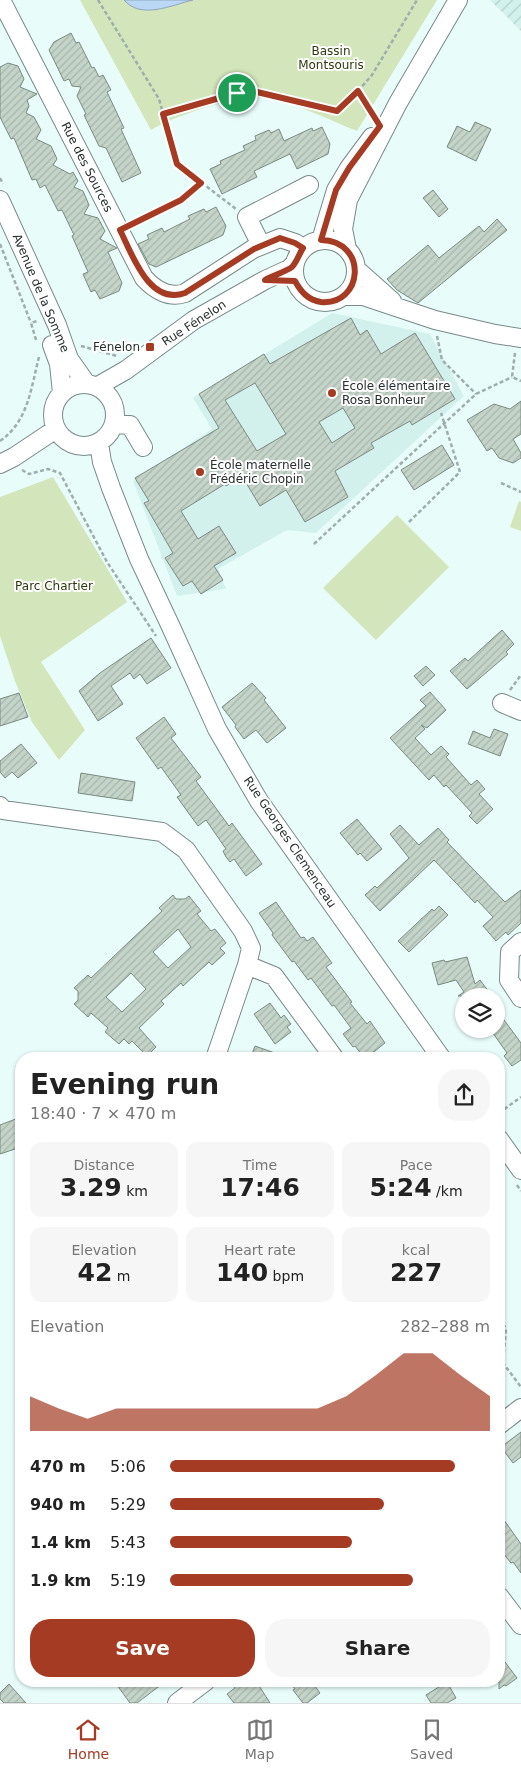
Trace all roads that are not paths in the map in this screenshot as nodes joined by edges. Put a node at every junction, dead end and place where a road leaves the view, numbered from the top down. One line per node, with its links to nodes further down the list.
1 (1, 0): 8 (street, Rue des Sources)
2 (458, 0): 3 (street)
3 (398, 103): 7 (street); 10 (street)
4 (309, 185): 8 (street)
5 (0, 200): 17 (street, Avenue de la Somme)
6 (0, 222): 18 (street, Avenue de la Somme)
7 (321, 240): 9 (street); 10 (street)
8 (261, 245): 9 (street, Rue des Sources)
9 (303, 248): 12 (street)
10 (346, 249): 11 (street)
11 (356, 269): 13 (street); 14 (street)
12 (295, 273): 13 (street); 16 (street, Rue Fénelon)
13 (343, 296): 14 (street)
14 (420, 315): 15 (street)
15 (521, 338)
16 (126, 370): 17 (street, Rue Fénelon); 19 (street, Rue Fénelon)
17 (92, 384): 18 (street); 19 (street)
18 (62, 393): 21 (street)
19 (112, 399): 20 (street)
20 (115, 424): 22 (street); 23 (street)
21 (56, 429): 22 (street); 24 (street)
22 (99, 443): 33 (street, Rue Georges Clemenceau)
23 (143, 447)
24 (0, 464)
25 (502, 703): 26 (street)
26 (521, 712)
27 (0, 806): 29 (street)
28 (521, 942): 30 (street)
29 (247, 965): 31 (street); 32 (street)
30 (521, 998)
31 (218, 1052)
32 (330, 1052)
33 (437, 1052)
34 (505, 1147): 35 (street)
35 (521, 1170)
36 (521, 1408): 37 (street)
37 (505, 1420)
38 (505, 1604): 39 (street)
39 (521, 1625)
40 (198, 1687): 41 (street)
41 (177, 1703)

